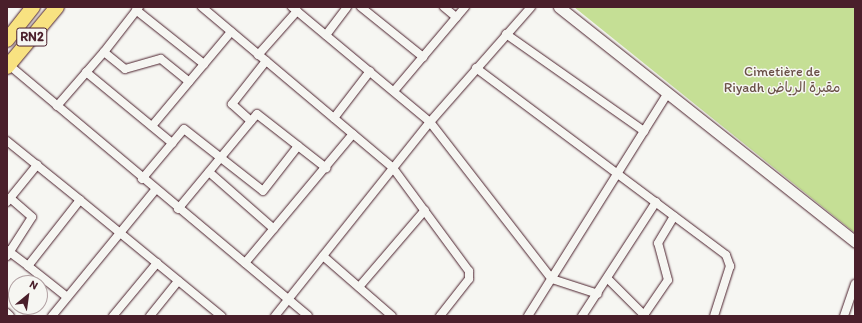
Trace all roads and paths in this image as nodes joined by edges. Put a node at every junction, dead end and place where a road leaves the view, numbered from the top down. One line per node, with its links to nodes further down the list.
1 (33, 7): 16 (highway, RN2)
2 (57, 7): 22 (highway, RN2)
3 (202, 7): 13 (street)
4 (347, 7): 15 (street)
5 (361, 7): 19 (street)
6 (444, 7): 12 (street)
7 (465, 7): 12 (street)
8 (531, 7): 14 (street)
9 (559, 7): 28 (street)
10 (137, 9): 17 (street); 21 (street)
11 (294, 9): 15 (street); 18 (street)
12 (456, 17): 19 (street)
13 (231, 32): 18 (street); 21 (street)
14 (506, 34): 23 (street); 34 (street)
15 (326, 35): 24 (street)
16 (7, 40)
17 (104, 52): 25 (street); 26 (street)
18 (258, 55): 20 (street)
19 (423, 57): 27 (street)
20 (266, 62): 30 (street); 31 (street)
21 (204, 64): 26 (street)
22 (8, 66): 29 (street)
23 (476, 68): 32 (street); 44 (street)
24 (370, 71): 27 (street); 30 (street)
25 (86, 72): 29 (street); 33 (street)
26 (189, 82): 33 (street)
27 (394, 91): 32 (street)
28 (668, 93): 34 (street); 55 (street)
29 (57, 106): 45 (street)
30 (334, 118): 35 (street)
31 (251, 121): 38 (street); 39 (street)
32 (430, 122): 42 (street); 61 (street)
33 (152, 126): 37 (street)
34 (644, 132): 44 (street)
35 (354, 134): 41 (street); 42 (street)
36 (7, 141): 40 (street)
37 (172, 143): 39 (street); 45 (street)
38 (298, 146): 39 (street); 41 (street)
39 (221, 158): 43 (street)
40 (37, 165): 47 (street); 48 (street)
41 (326, 168): 53 (street)
42 (393, 168): 51 (street); 57 (street)
43 (208, 172): 50 (street); 53 (street)
44 (618, 173): 49 (street); 61 (street)
45 (142, 179): 46 (street)
46 (154, 190): 50 (street); 54 (street)
47 (9, 200): 56 (street)
48 (80, 200): 54 (street); 60 (street)
49 (656, 202): 52 (street); 62 (street)
50 (178, 209): 59 (street)
51 (424, 210): 65 (street); 78 (street)
52 (674, 216): 81 (street); 82 (street)
53 (274, 229): 59 (street)
54 (119, 232): 58 (street); 67 (street)
55 (855, 242)
56 (8, 253): 60 (street)
57 (323, 256): 65 (street); 68 (street)
58 (157, 263): 63 (street); 73 (street)
59 (245, 263): 68 (street)
60 (28, 266): 67 (street)
61 (552, 279): 66 (street); 79 (street)
62 (608, 279): 66 (street); 81 (street)
63 (178, 281): 70 (street); 74 (street)
64 (855, 284): 83 (street)
65 (359, 287): 77 (street)
66 (598, 294): 80 (street)
67 (67, 298): 72 (street)
68 (289, 299): 75 (street); 76 (street)
69 (7, 313): 71 (street)
70 (218, 315)
71 (10, 316)
72 (52, 316)
73 (114, 316)
74 (150, 316)
75 (275, 316)
76 (308, 316)
77 (392, 316)
78 (440, 316)
79 (528, 316)
80 (582, 316)
81 (645, 316)
82 (714, 316)
83 (844, 316)

